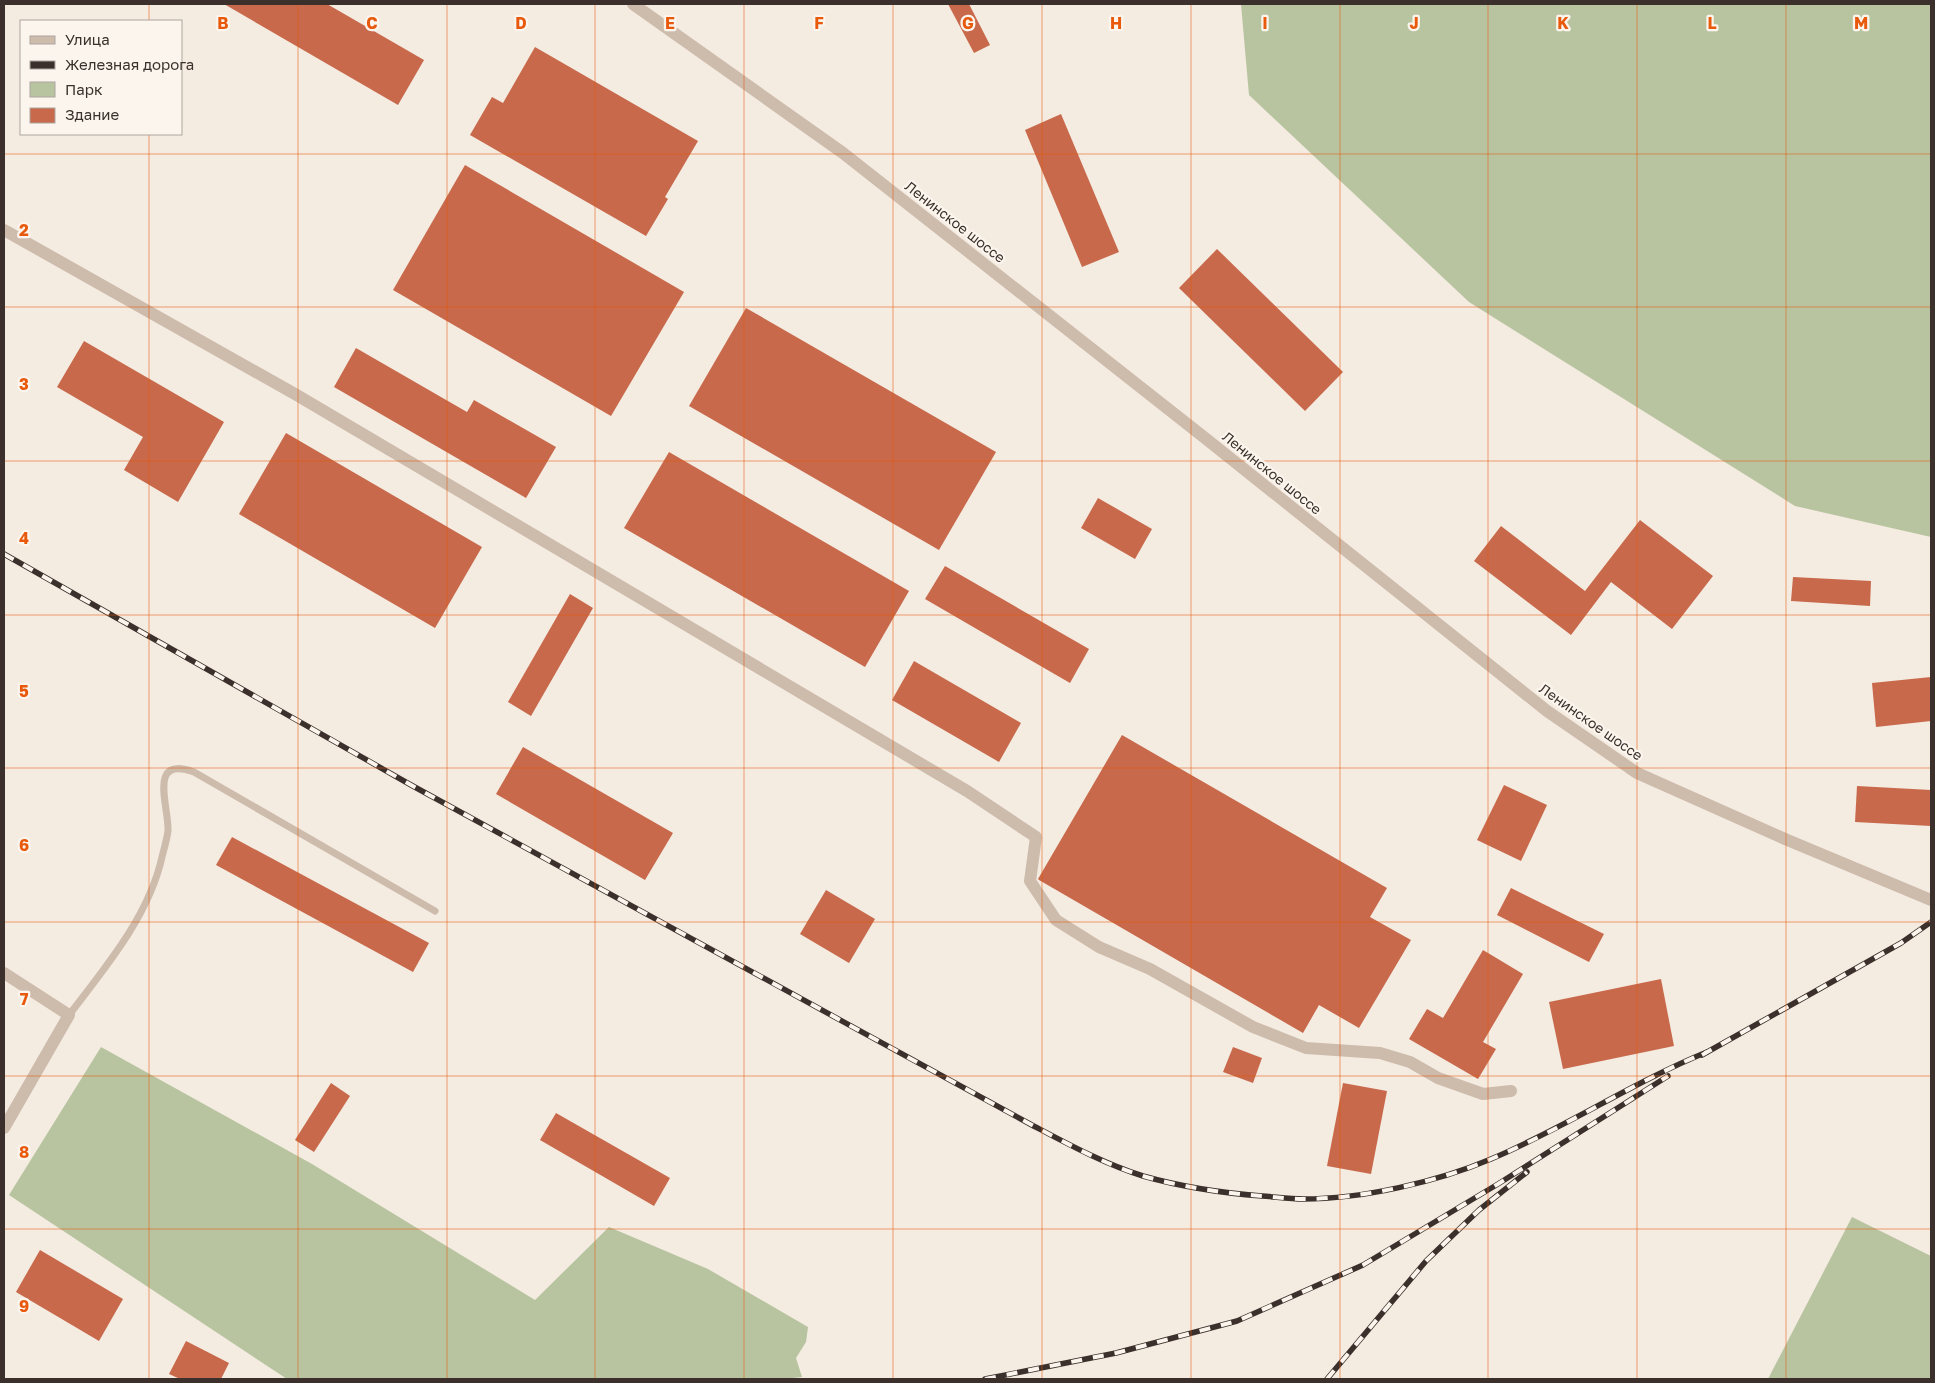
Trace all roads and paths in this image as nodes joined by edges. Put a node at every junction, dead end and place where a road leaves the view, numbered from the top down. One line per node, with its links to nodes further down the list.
1 (633, 4): 3 (street, Ленинское шоссе)
2 (4, 230): 7 (street)
3 (1931, 900)
4 (435, 911): 6 (lane)
5 (4, 973): 6 (street)
6 (69, 1015): 8 (street)
7 (1511, 1091)
8 (4, 1128)

